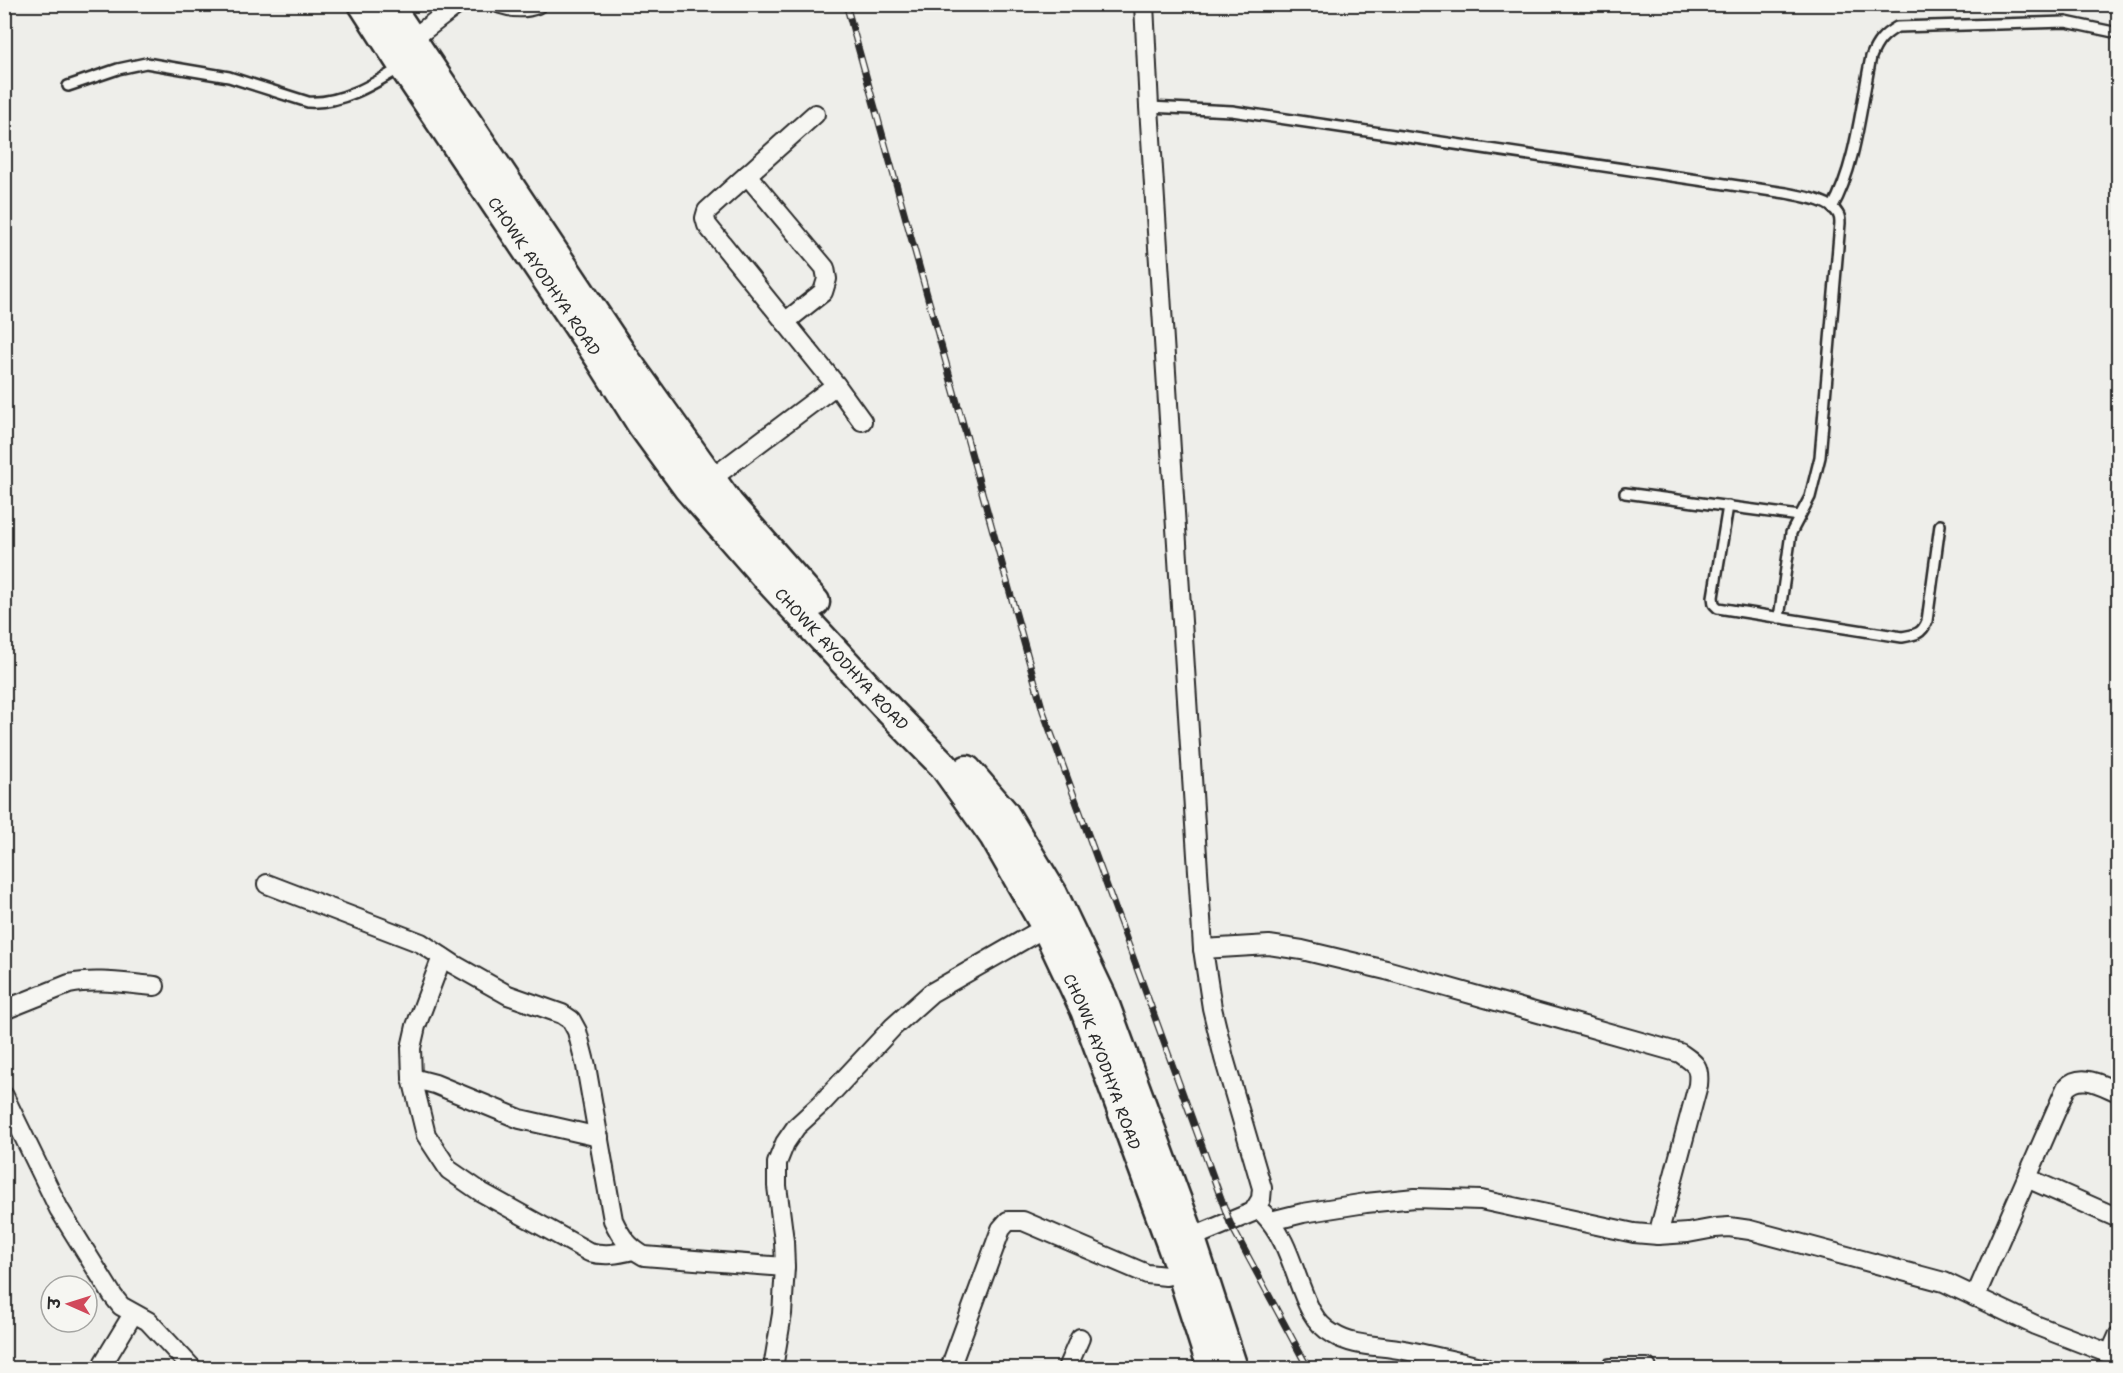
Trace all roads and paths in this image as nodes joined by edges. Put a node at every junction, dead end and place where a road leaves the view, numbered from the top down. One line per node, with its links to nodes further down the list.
1 (363, 4): 8 (main road, CHOWK AYODHYA ROAD)
2 (388, 4): 8 (main road, CHOWK AYODHYA ROAD)
3 (458, 4): 8 (street)
4 (501, 4): 5 (street)
5 (537, 4)
6 (1144, 4): 10 (street)
7 (2118, 33): 13 (lane)
8 (407, 53): 9 (lane); 16 (main road, CHOWK AYODHYA ROAD)
9 (68, 86)
10 (1149, 107): 13 (lane); 26 (street)
11 (815, 114): 12 (street)
12 (747, 175): 14 (street); 14 (street)
13 (1832, 208): 21 (lane)
14 (785, 322): 15 (street)
15 (836, 385): 17 (street); 18 (street)
16 (652, 417): 18 (main road, CHOWK AYODHYA ROAD); 25 (main road, CHOWK AYODHYA ROAD)
17 (862, 421)
18 (711, 479): 39 (main road, CHOWK AYODHYA ROAD)
19 (1625, 493): 20 (lane)
20 (1728, 506): 21 (lane); 23 (lane)
21 (1800, 516): 23 (lane)
22 (1940, 525): 23 (lane)
23 (1779, 618)
24 (267, 884): 27 (street)
25 (1046, 927): 39 (main road, CHOWK AYODHYA ROAD); 41 (street)
26 (1203, 949): 35 (street); 38 (street)
27 (442, 957): 30 (street); 33 (street)
28 (155, 986): 29 (street)
29 (4, 1010)
30 (412, 1078): 33 (street); 40 (street)
31 (2118, 1092): 34 (street)
32 (4, 1096): 44 (street)
33 (599, 1137): 40 (street)
34 (2027, 1178): 36 (street); 43 (street)
35 (1258, 1207): 37 (street); 39 (street)
36 (2118, 1218)
37 (1271, 1221): 38 (street); 55 (street)
38 (1658, 1235): 43 (street)
39 (1181, 1242): 42 (main road, CHOWK AYODHYA ROAD); 54 (main road, CHOWK AYODHYA ROAD)
40 (633, 1250): 41 (street)
41 (785, 1267): 50 (street)
42 (1181, 1271): 51 (street); 53 (main road, CHOWK AYODHYA ROAD)
43 (1975, 1297): 47 (street)
44 (133, 1314): 48 (street); 49 (street)
45 (2118, 1336): 47 (street)
46 (1080, 1338): 52 (street)
47 (2114, 1356)
48 (104, 1368)
49 (192, 1368)
50 (773, 1368)
51 (950, 1368)
52 (1067, 1368)
53 (1212, 1368)
54 (1233, 1368)
55 (1485, 1368)
56 (1610, 1368): 57 (street)
57 (1647, 1368)

